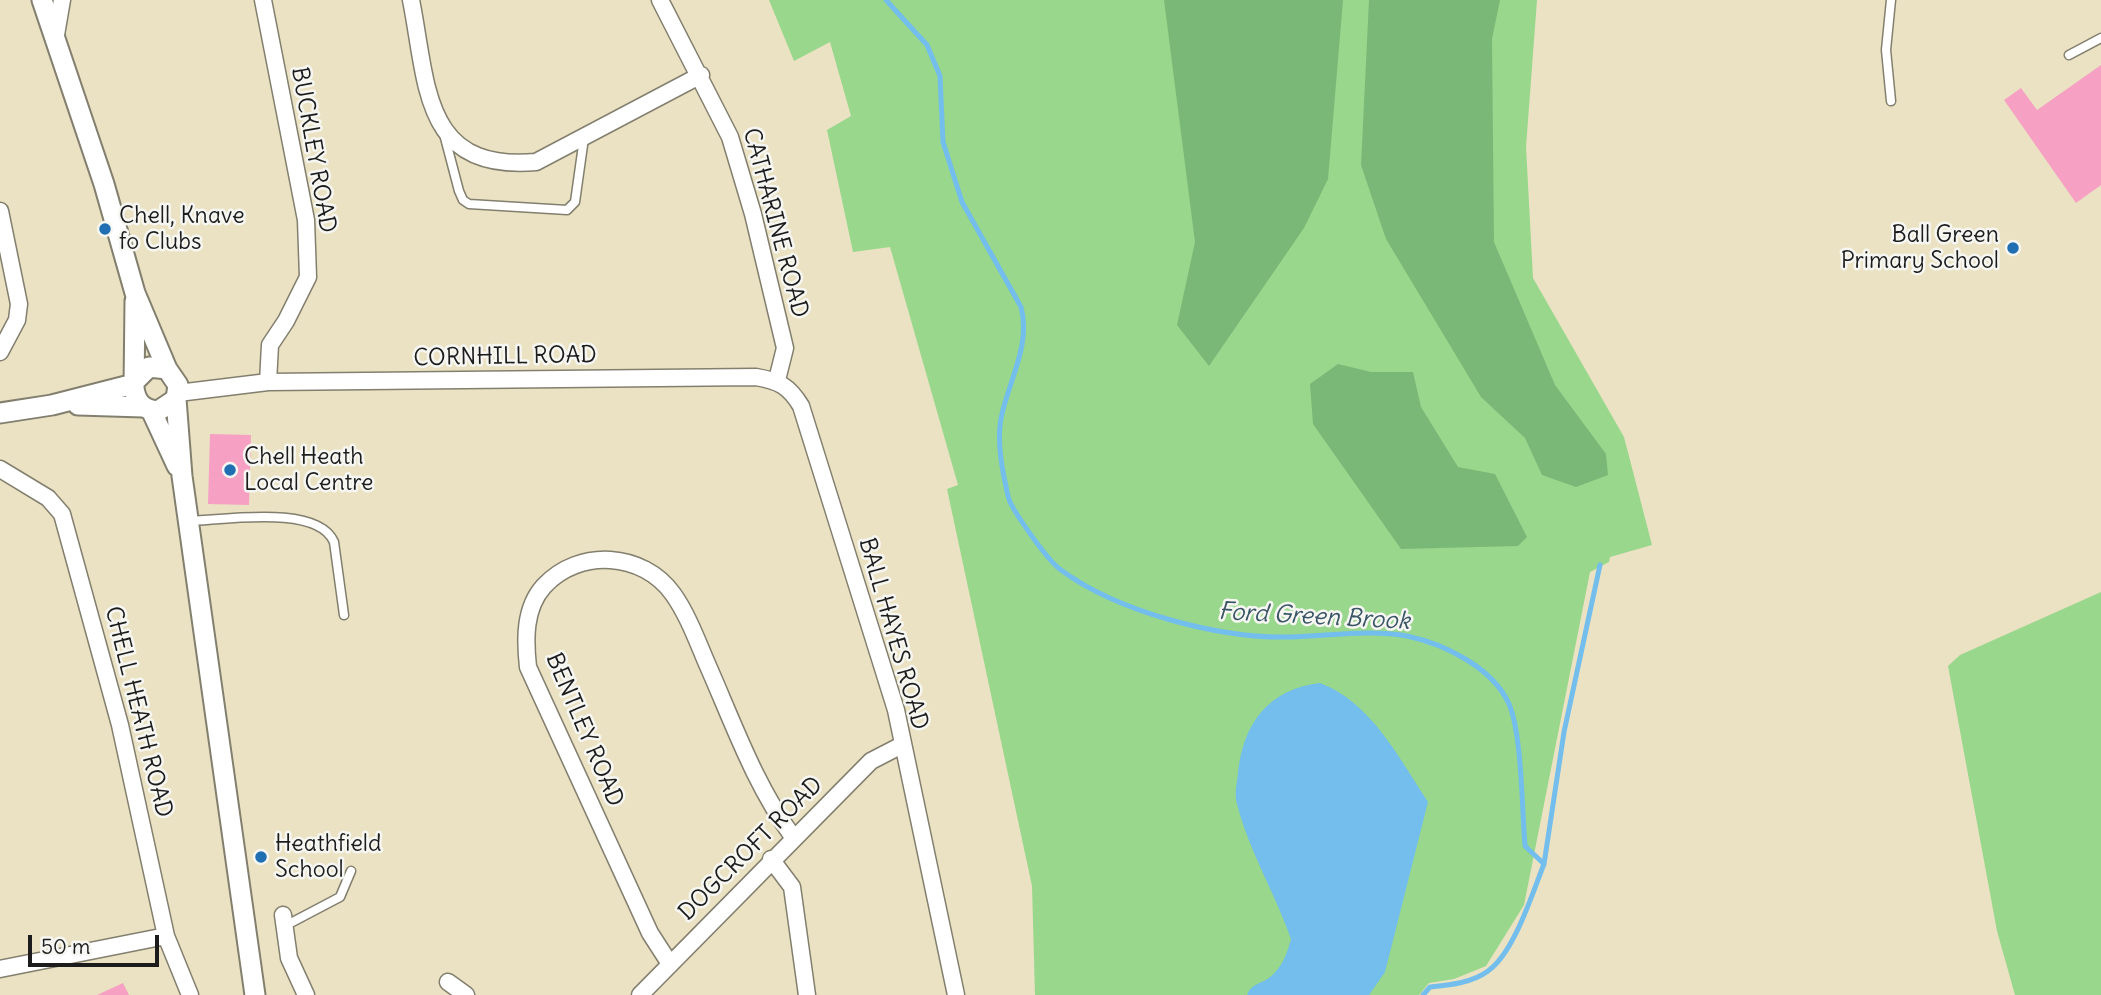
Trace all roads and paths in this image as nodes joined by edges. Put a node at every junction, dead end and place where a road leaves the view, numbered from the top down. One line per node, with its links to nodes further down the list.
1 (42, 0): 7 (street)
2 (62, 0): 7 (street)
3 (263, 0): 19 (street, BUCKLEY ROAD)
4 (411, 0): 12 (street)
5 (660, 0): 10 (street, CATHARINE ROAD)
6 (1891, 0): 11 (lane)
7 (56, 35): 15 (street)
8 (2101, 38): 9 (lane)
9 (2069, 55)
10 (701, 75): 13 (street); 17 (street, CATHARINE ROAD)
11 (1891, 101)
12 (441, 124): 13 (street); 13 (lane)
13 (584, 138)
14 (0, 211): 16 (street)
15 (135, 293): 18 (street); 20 (street)
16 (0, 352)
17 (777, 380): 19 (street, CORNHILL ROAD); 28 (street, BALL HAYES ROAD)
18 (134, 382): 20 (street); 21 (street); 22 (street)
19 (268, 382): 20 (street, CORNHILL ROAD)
20 (174, 385): 22 (street); 25 (street)
21 (52, 405): 22 (street); 23 (street)
22 (147, 408): 25 (street)
23 (0, 413)
24 (0, 469): 33 (street, CHELL HEATH ROAD)
25 (182, 476): 26 (street)
26 (188, 521): 27 (lane); 38 (street)
27 (344, 615)
28 (902, 745): 29 (street, DOGCROFT ROAD); 43 (street, BALL HAYES ROAD)
29 (793, 837): 30 (street, DOGCROFT ROAD); 34 (street, BENTLEY ROAD)
30 (771, 859): 34 (street, DOGCROFT ROAD); 42 (street)
31 (351, 871): 32 (lane)
32 (283, 921): 39 (street)
33 (166, 936): 35 (street); 37 (street, CHELL HEATH ROAD)
34 (670, 964): 41 (street, DOGCROFT ROAD)
35 (0, 969)
36 (448, 982): 40 (street)
37 (190, 995)
38 (256, 995)
39 (306, 995)
40 (466, 995)
41 (640, 995)
42 (807, 995)
43 (956, 995)

